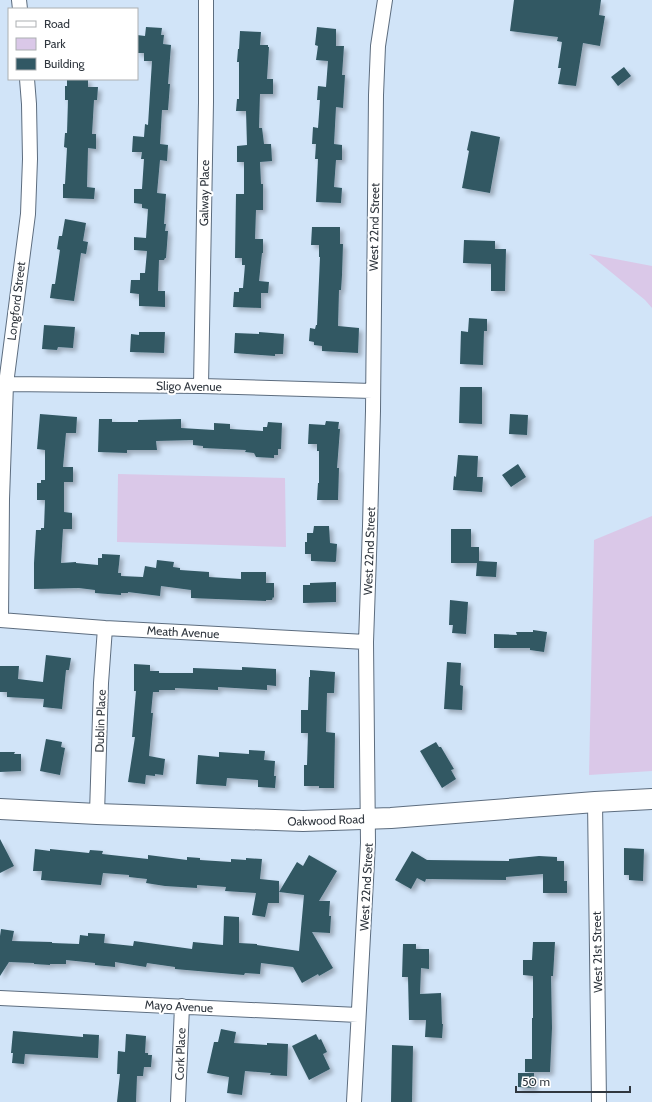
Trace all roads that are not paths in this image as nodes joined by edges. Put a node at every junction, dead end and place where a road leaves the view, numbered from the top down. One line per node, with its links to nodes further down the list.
1 (206, 0): 5 (street, Galway Place)
2 (385, 0): 6 (street, West 22nd Street)
3 (27, 80): 4 (street, Longford Street)
4 (6, 384): 5 (street, Sligo Avenue); 7 (street, Longford Street)
5 (201, 386): 6 (street, Sligo Avenue)
6 (372, 391): 9 (street, West 22nd Street)
7 (1, 620): 8 (street, Meath Avenue)
8 (105, 628): 9 (street, Meath Avenue); 13 (street, Dublin Place)
9 (366, 642): 14 (street, West 22nd Street)
10 (652, 799): 11 (main road, Oakwood Road)
11 (595, 802): 14 (main road, Oakwood Road); 20 (street, West 21st Street)
12 (0, 809): 13 (main road, Oakwood Road)
13 (97, 814): 14 (main road, Oakwood Road)
14 (369, 819): 17 (street, West 22nd Street)
15 (0, 998): 16 (street, Mayo Avenue)
16 (182, 1006): 17 (street, Mayo Avenue); 18 (street, Cork Place)
17 (358, 1015): 19 (street, West 22nd Street)
18 (178, 1102)
19 (354, 1102)
20 (599, 1102)

